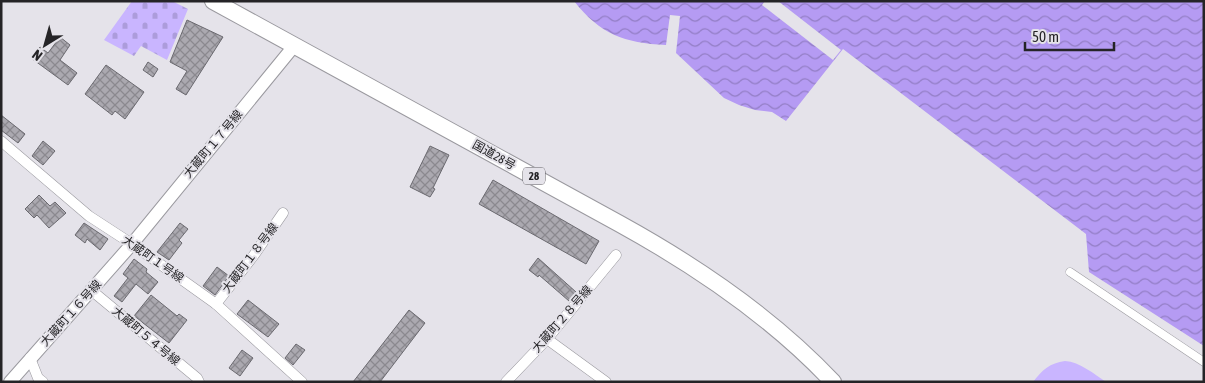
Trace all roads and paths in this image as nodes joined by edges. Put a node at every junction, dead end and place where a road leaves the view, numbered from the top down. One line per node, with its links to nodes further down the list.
1 (213, 1): 2 (highway, 国道28号 / 28)
2 (294, 46): 5 (street, 大蔵町１７号線); 19 (highway, 国道28号 / 28)
3 (1, 141): 5 (street, 大蔵町１号線)
4 (283, 213): 9 (street, 大蔵町１８号線)
5 (132, 244): 8 (street, 大蔵町１６号線); 9 (street, 大蔵町１号線)
6 (616, 255): 10 (street, 大蔵町２８号線)
7 (1070, 272): 12 (street)
8 (91, 290): 11 (street, 大蔵町１６号線); 15 (street, 大蔵町５４号線)
9 (216, 304): 16 (street, 大蔵町１号線)
10 (546, 339): 17 (street, 大蔵町２８号線); 18 (street)
11 (30, 358): 13 (street, 大蔵町１６号線); 14 (street)
12 (1204, 362)
13 (10, 382)
14 (43, 382)
15 (200, 382)
16 (302, 382)
17 (506, 382)
18 (606, 382)
19 (834, 382)

